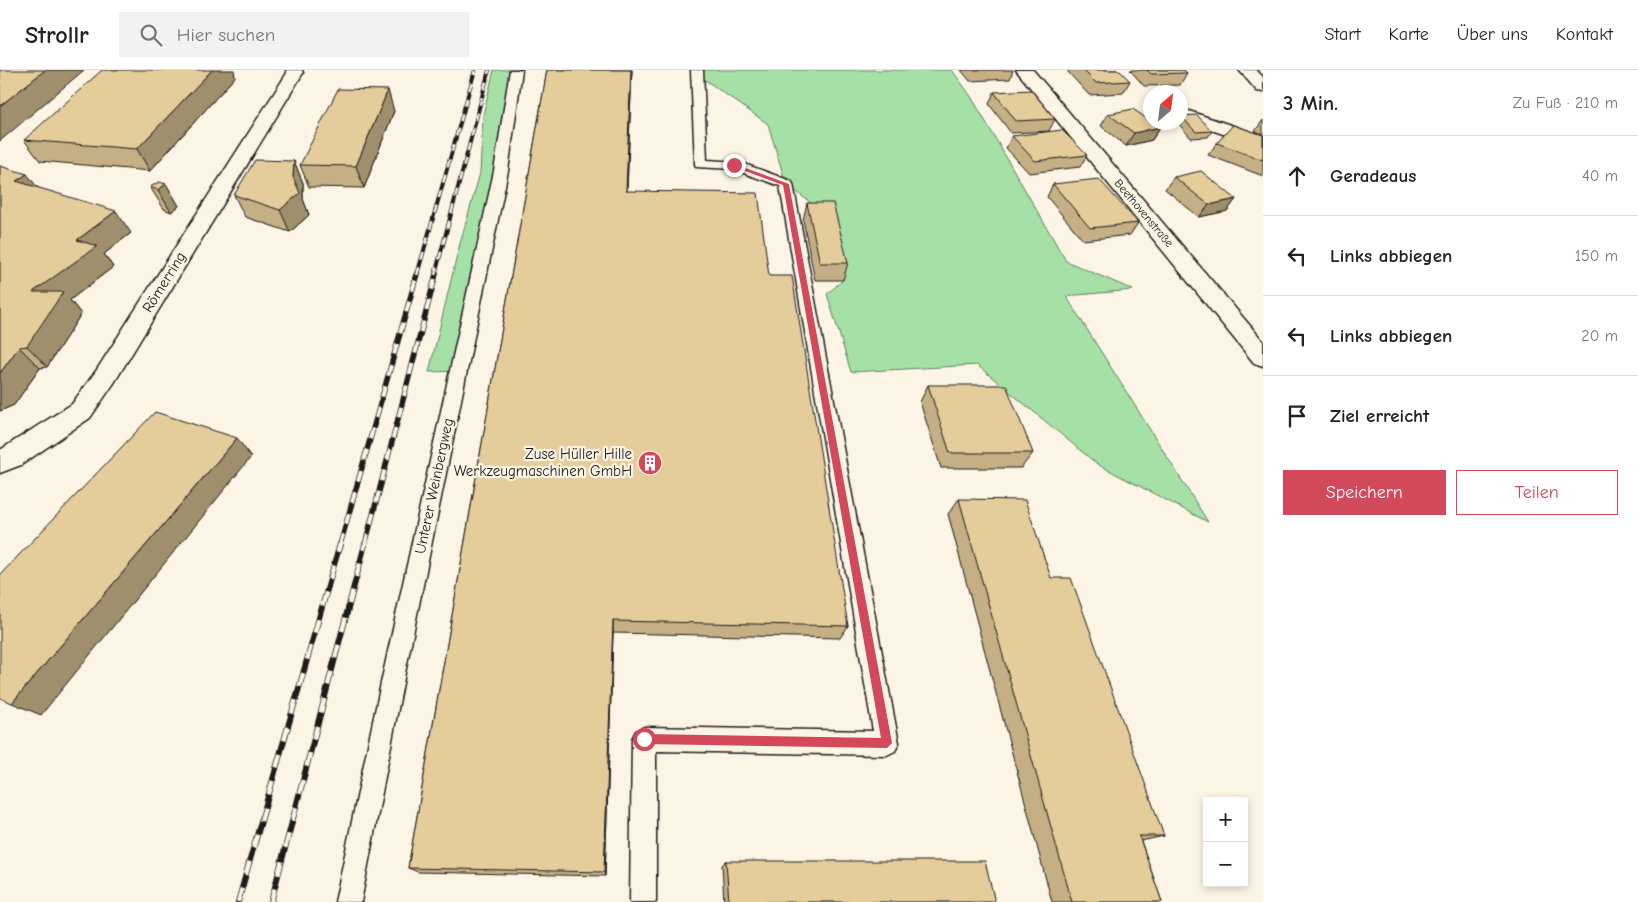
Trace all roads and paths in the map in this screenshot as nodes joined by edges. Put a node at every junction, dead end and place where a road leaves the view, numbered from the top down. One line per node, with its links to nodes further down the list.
1 (294, 70): 10 (street, Römerring)
2 (516, 70): 11 (lane, Unterer Weinbergweg)
3 (697, 70): 12 (lane)
4 (1024, 70): 9 (street, Beethovenstraße)
5 (1246, 70): 6 (street)
6 (1263, 87)
7 (1188, 116): 8 (street)
8 (1263, 142)
9 (1263, 357)
10 (0, 462)
11 (348, 902)
12 (644, 902)

